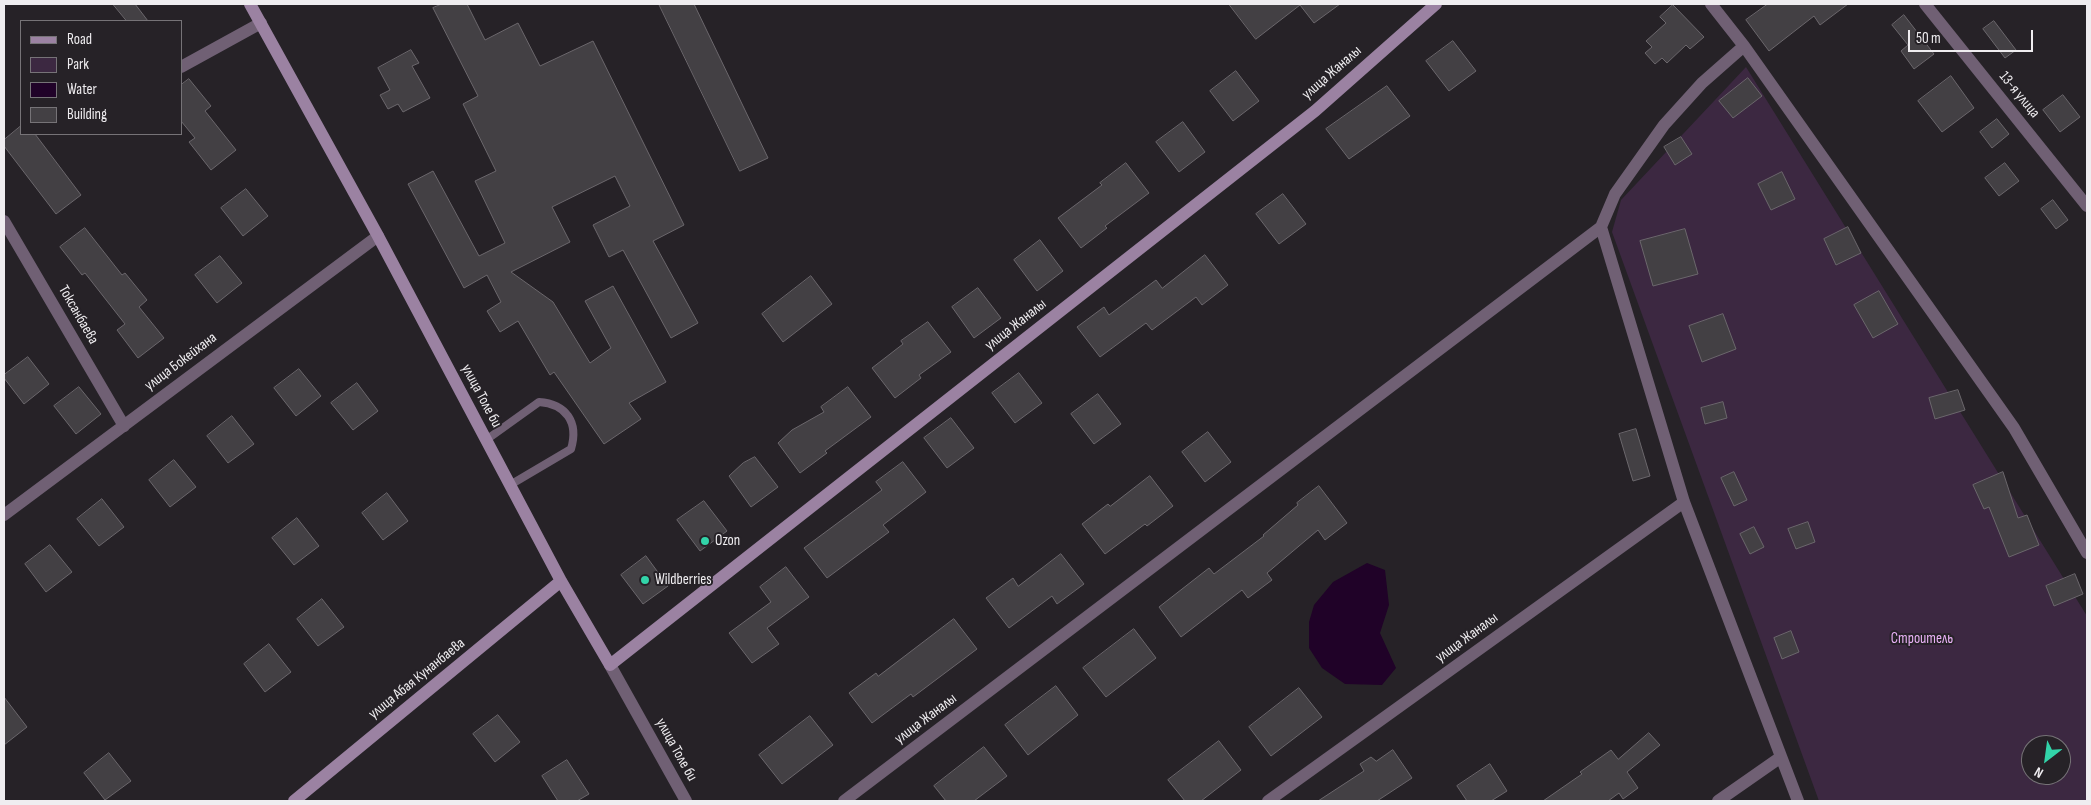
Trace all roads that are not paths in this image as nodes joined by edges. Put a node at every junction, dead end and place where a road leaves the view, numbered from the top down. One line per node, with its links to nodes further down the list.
1 (250, 4): 5 (street, улица Толе би)
2 (1436, 4): 19 (street, улица Жаналы)
3 (1711, 4): 6 (street)
4 (1925, 4): 8 (street, 13-я улица)
5 (261, 23): 7 (street); 11 (street, улица Толе би)
6 (1744, 46): 10 (street); 17 (street)
7 (182, 66)
8 (2087, 206)
9 (4, 221): 12 (street, Токсанбаева)
10 (1601, 227): 15 (street); 23 (street, улица Жаналы)
11 (378, 236): 12 (street, улица Бокейхана); 13 (street, улица Толе би)
12 (124, 426): 16 (street, улица Бокейхана)
13 (486, 440): 14 (street, улица Толе би); 14 (lane)
14 (510, 485): 18 (street, улица Толе би)
15 (1684, 502): 20 (street); 24 (street, улица Жаналы)
16 (4, 515)
17 (2087, 553)
18 (561, 581): 19 (street, улица Толе би); 21 (street, улица Абая Кунанбаева)
19 (610, 665): 22 (street, улица Толе би)
20 (1781, 756): 25 (street); 26 (street)
21 (294, 801)
22 (686, 801)
23 (844, 801)
24 (1268, 801)
25 (1718, 801)
26 (1798, 801)

